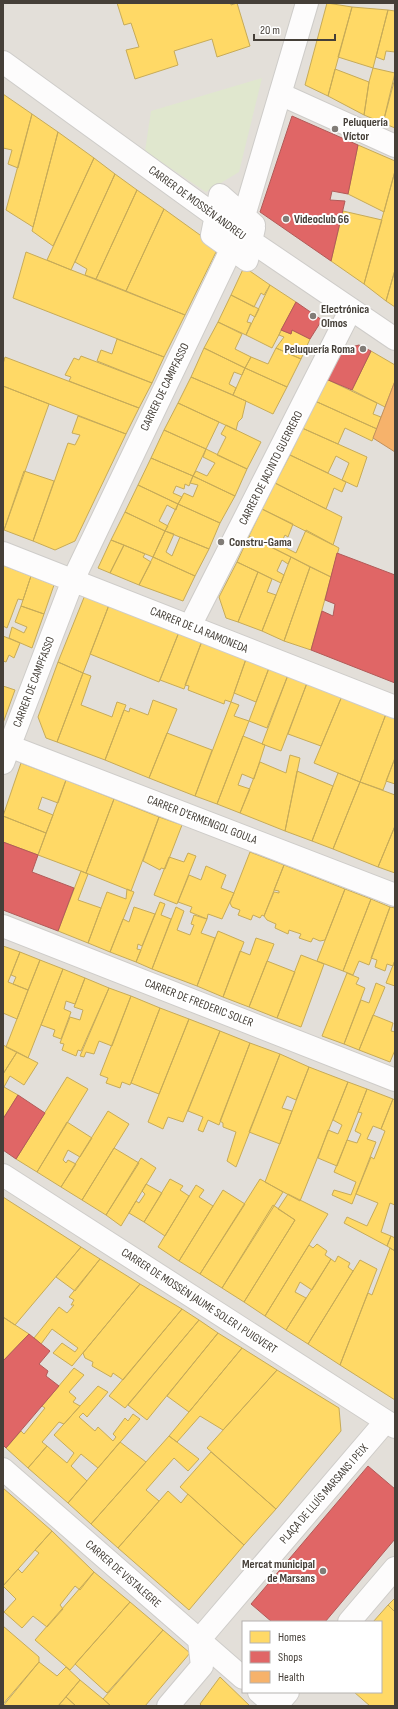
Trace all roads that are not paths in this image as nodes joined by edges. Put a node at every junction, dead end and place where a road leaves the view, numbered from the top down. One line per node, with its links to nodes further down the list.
1 (307, 3): 4 (street)
2 (322, 3): 4 (street)
3 (3, 62): 6 (street, CARRER DE MOSSÈN ANDREU)
4 (287, 97): 5 (street); 7 (street, CARRER DE CAMPFASSO)
5 (395, 146)
6 (216, 216): 7 (street); 7 (street)
7 (244, 233): 8 (street, CARRER DE MOSSÈN ANDREU); 11 (street, CARRER DE CAMPFASSO)
8 (351, 309): 9 (street, CARRER DE MOSSÈN ANDREU); 12 (street, CARRER DE JACINTO GUERRERO)
9 (395, 340)
10 (3, 553): 11 (street, CARRER DE LA RAMONEDA)
11 (73, 580): 12 (street, CARRER DE LA RAMONEDA); 14 (street, CARRER DE CAMPFASSO)
12 (190, 626): 13 (street, CARRER DE LA RAMONEDA)
13 (395, 707)
14 (6, 755): 15 (street, CARRER D'ERMENGOL GOULA)
15 (395, 895)
16 (3, 926): 17 (street, CARRER DE FREDERIC SOLER)
17 (395, 1080)
18 (3, 1174): 19 (street, CARRER DE MOSSÈN JAUME SOLER I PUIGVERT)
19 (391, 1424): 23 (street, PLAÇA DE LLUÍS MARSANS I PEIX)
20 (3, 1469): 23 (street, CARRER DE VISTALEGRE)
21 (395, 1568): 22 (street)
22 (350, 1621)
23 (199, 1640): 24 (street, CARRER DE VISTALEGRE); 27 (street)
24 (242, 1677)
25 (260, 1693): 28 (street)
26 (287, 1693): 28 (street)
27 (168, 1706)
28 (276, 1706)

